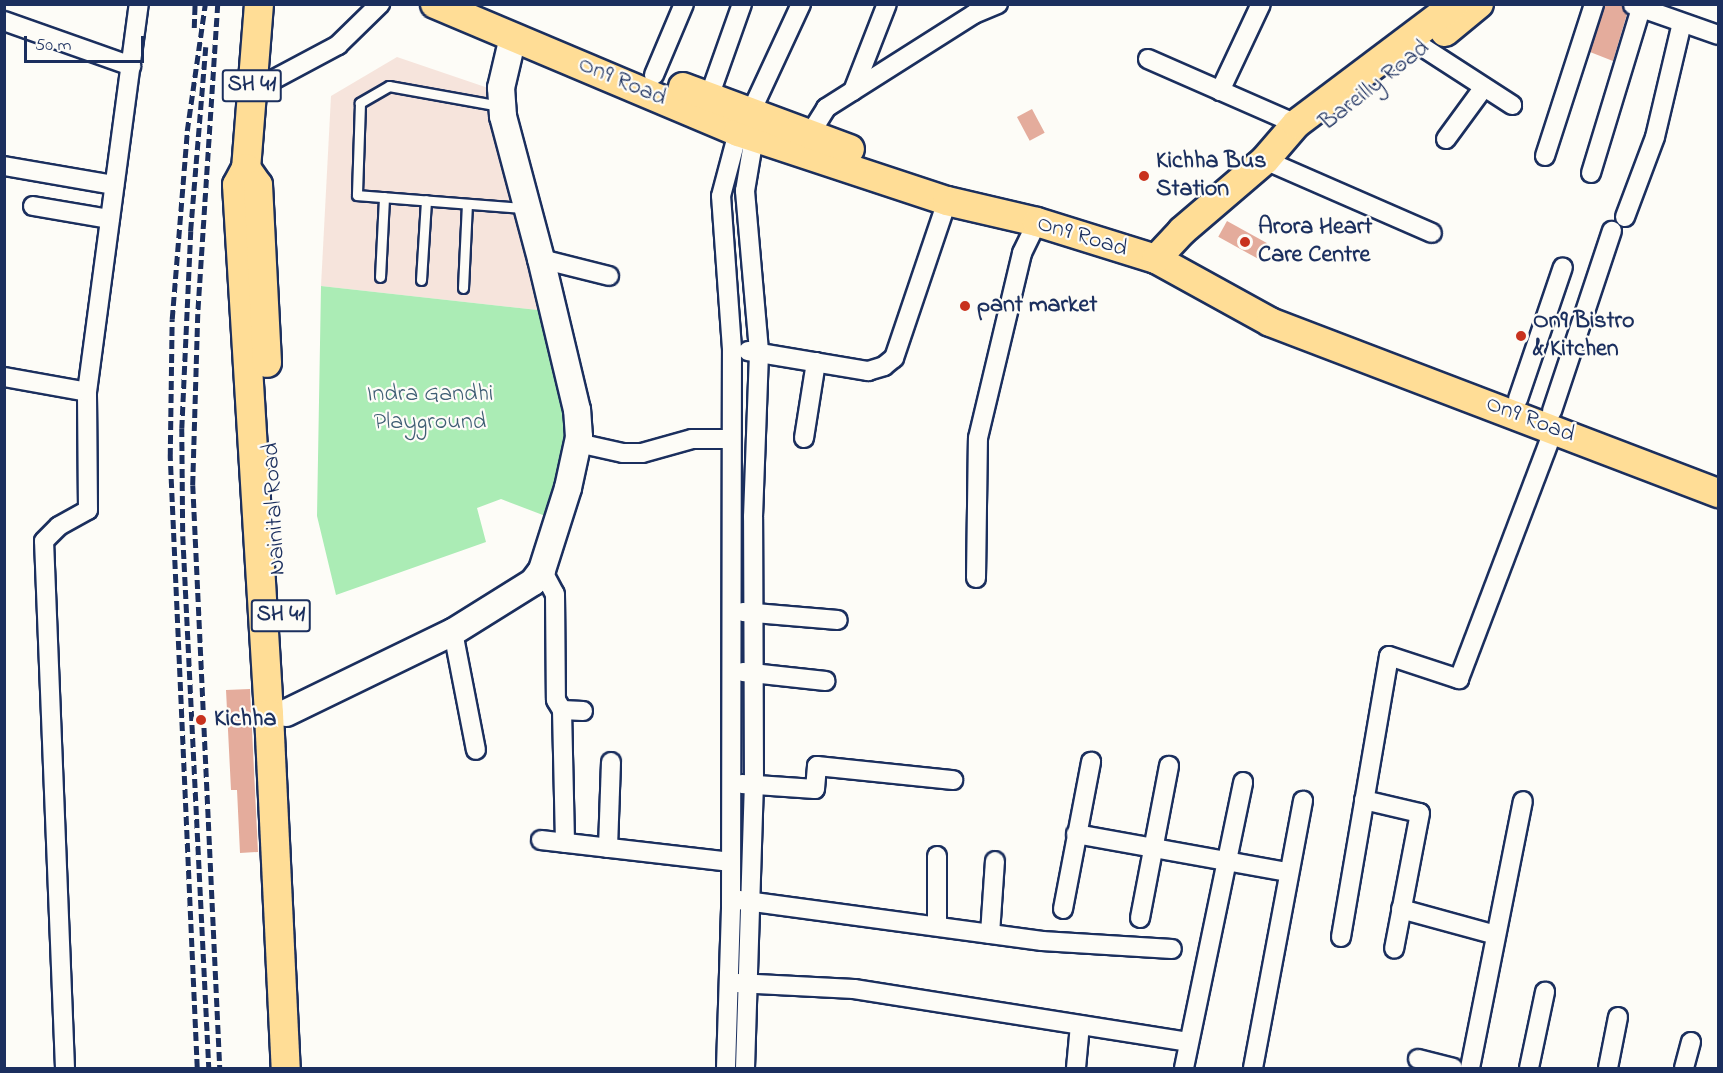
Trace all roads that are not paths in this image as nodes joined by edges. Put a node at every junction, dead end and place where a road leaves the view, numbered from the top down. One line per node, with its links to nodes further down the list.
1 (139, 4): 23 (street)
2 (259, 4): 27 (main road, Nainital Road / SH 41)
3 (380, 4): 27 (street)
4 (435, 4): 20 (main road, On9 Road)
5 (480, 4): 24 (main road)
6 (684, 4): 24 (street)
7 (742, 4): 29 (street)
8 (801, 4): 33 (street)
9 (887, 4): 28 (street)
10 (999, 4): 16 (street)
11 (1261, 4): 26 (street)
12 (1455, 4): 32 (main road, Bareilly Road)
13 (1479, 4): 21 (main road, Bareilly Road)
14 (1594, 4): 36 (street)
15 (1637, 6): 18 (street); 40 (street)
16 (980, 8): 28 (street)
17 (4, 21): 23 (street)
18 (1682, 23): 19 (street); 48 (street)
19 (1719, 34)
20 (513, 37): 31 (street); 33 (main road, On9 Road)
21 (1424, 48): 25 (street); 37 (main road, Bareilly Road)
22 (1148, 59): 26 (street)
23 (131, 66): 41 (street)
24 (654, 75): 29 (main road)
25 (1484, 87): 30 (street); 35 (street)
26 (1220, 90): 32 (street)
27 (252, 91): 39 (main road, Nainital Road / SH 41)
28 (853, 91): 34 (street)
29 (709, 97): 33 (main road)
30 (1512, 105)
31 (502, 106): 42 (lane); 47 (street)
32 (1296, 124): 37 (main road, Bareilly Road)
33 (748, 128): 34 (main road); 44 (main road, On9 Road); 61 (street); 62 (street)
34 (810, 134): 50 (main road)
35 (1446, 139)
36 (1545, 156)
37 (1265, 160): 52 (street); 54 (main road, Bareilly Road)
38 (4, 166): 41 (street)
39 (246, 168): 84 (main road, Nainital Road / SH 41); 126 (main road, Nainital Road)
40 (1591, 173)
41 (114, 185): 49 (street)
42 (384, 197): 43 (lane); 57 (lane)
43 (426, 201): 45 (lane); 58 (lane)
44 (947, 201): 50 (main road, On9 Road); 63 (street)
45 (467, 204): 47 (lane); 60 (lane)
46 (33, 206): 49 (street)
47 (527, 208): 53 (street)
48 (1625, 217)
49 (110, 219): 65 (street)
50 (1036, 222): 54 (main road, On9 Road); 74 (street)
51 (1612, 231): 67 (street)
52 (1432, 233)
53 (541, 259): 56 (street); 70 (street)
54 (1156, 259): 59 (main road, On9 Road)
55 (1563, 267): 66 (street)
56 (609, 276)
57 (380, 277)
58 (421, 280)
59 (1204, 283): 66 (main road); 67 (main road, On9 Road)
60 (463, 288)
61 (732, 349): 62 (street); 69 (street)
62 (759, 351): 63 (street); 76 (street)
63 (816, 362): 68 (street)
64 (4, 377): 65 (street)
65 (87, 392): 125 (street)
66 (1518, 399): 67 (main road)
67 (1553, 420): 71 (main road); 72 (main road, On9 Road); 93 (street)
68 (804, 438)
69 (731, 439): 70 (street); 75 (street)
70 (578, 443): 73 (street)
71 (1719, 473)
72 (1719, 493)
73 (542, 570): 78 (street); 82 (street)
74 (976, 578)
75 (729, 612): 76 (street); 79 (street)
76 (753, 612): 77 (street); 80 (street)
77 (838, 620)
78 (453, 632): 84 (street); 85 (street)
79 (729, 672): 80 (street); 92 (street)
80 (754, 672): 81 (street); 91 (street)
81 (826, 681)
82 (562, 710): 83 (street); 98 (street)
83 (583, 711)
84 (286, 713): 127 (main road, Nainital Road / SH 41)
85 (476, 750)
86 (611, 762): 99 (street)
87 (1091, 762): 96 (street)
88 (1169, 766): 100 (street)
89 (953, 780): 91 (street)
90 (1243, 782): 103 (street)
91 (754, 784): 92 (street); 107 (street)
92 (730, 785): 104 (street)
93 (1364, 800): 109 (street); 114 (street)
94 (1303, 801): 105 (street)
95 (1522, 801): 113 (street)
96 (1076, 834): 100 (street); 108 (street)
97 (541, 840): 98 (street)
98 (565, 843): 99 (street)
99 (608, 848): 104 (street)
100 (1154, 848): 103 (street); 110 (street)
101 (937, 856): 111 (street)
102 (995, 861): 112 (street)
103 (1226, 861): 105 (street); 122 (street)
104 (731, 862): 106 (street)
105 (1287, 872): 132 (street)
106 (731, 899): 107 (street); 117 (street)
107 (751, 900): 111 (street); 118 (street)
108 (1063, 909)
109 (1401, 909): 113 (street); 116 (street)
110 (1140, 918)
111 (937, 926): 112 (street)
112 (990, 934): 115 (street)
113 (1497, 935): 134 (street)
114 (1341, 937)
115 (1172, 949)
116 (1394, 949)
117 (729, 982): 118 (street); 128 (street)
118 (748, 983): 121 (street); 129 (street)
119 (1545, 992): 135 (street)
120 (1618, 1017): 136 (street)
121 (1080, 1025): 122 (street); 130 (street)
122 (1188, 1042): 131 (street)
123 (1691, 1042): 137 (street)
124 (1418, 1059): 133 (street)
125 (65, 1068)
126 (286, 1068)
127 (302, 1068)
128 (726, 1068)
129 (746, 1068)
130 (1076, 1068)
131 (1184, 1068)
132 (1253, 1068)
133 (1453, 1068)
134 (1470, 1068)
135 (1529, 1068)
136 (1608, 1068)
137 (1684, 1068)

